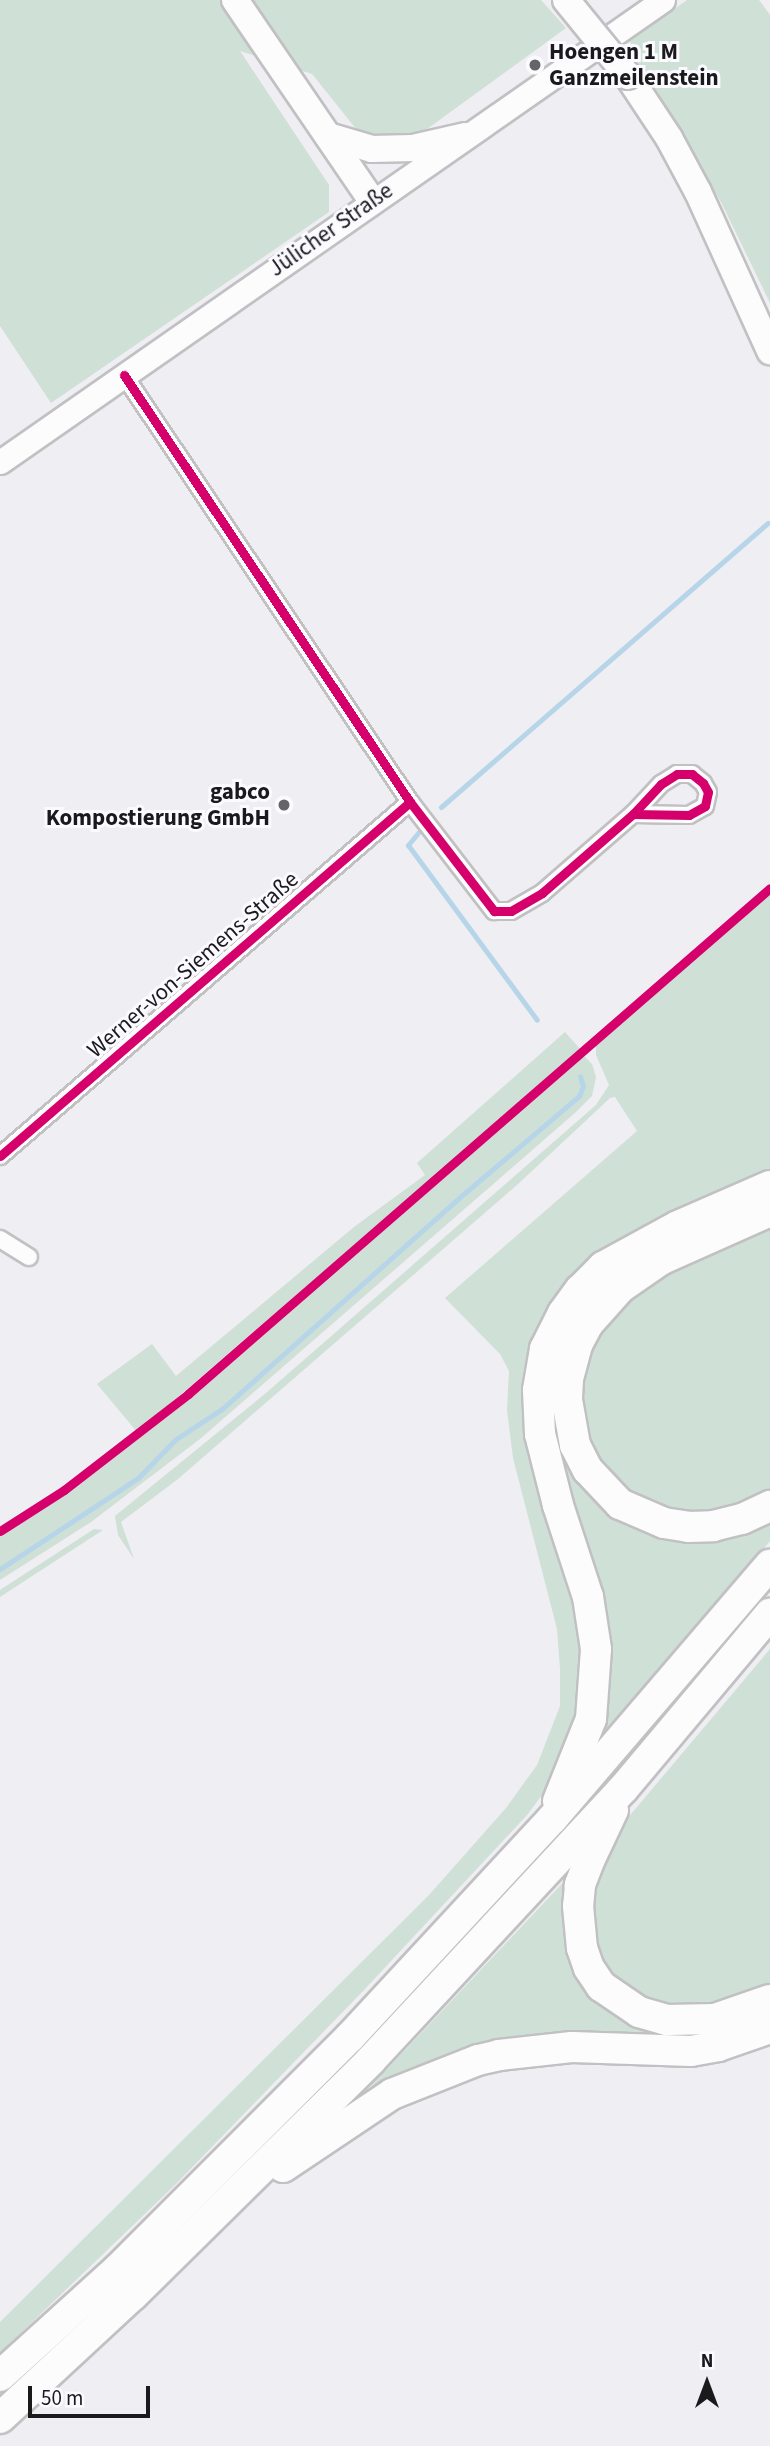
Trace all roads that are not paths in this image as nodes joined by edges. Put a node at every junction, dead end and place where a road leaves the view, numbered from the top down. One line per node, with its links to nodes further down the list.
1 (235, 0): 6 (main road)
2 (566, 0): 5 (main road, bridge)
3 (585, 0): 5 (main road)
4 (663, 0): 7 (main road, Jülicher Straße)
5 (632, 73): 9 (main road); 10 (main road)
6 (328, 136): 7 (main road); 8 (main road)
7 (466, 136): 8 (main road, Jülicher Straße)
8 (372, 201): 11 (main road, Jülicher Straße)
9 (770, 328)
10 (770, 351)
11 (124, 375): 12 (main road, Jülicher Straße); 13 (street)
12 (0, 463)
13 (410, 802): 14 (street); 15 (street, Werner-von-Siemens-Straße)
14 (633, 814)
15 (0, 1156)
16 (770, 1186): 24 (highway)
17 (770, 1211): 20 (highway)
18 (0, 1239): 19 (street)
19 (29, 1257)
20 (770, 1506)
21 (770, 1565): 24 (highway)
22 (770, 1614): 23 (highway)
23 (622, 1789): 25 (highway); 27 (highway)
24 (552, 1819): 28 (highway)
25 (770, 2000)
26 (770, 2028): 27 (highway)
27 (250, 2180): 29 (highway)
28 (0, 2376)
29 (0, 2418)

